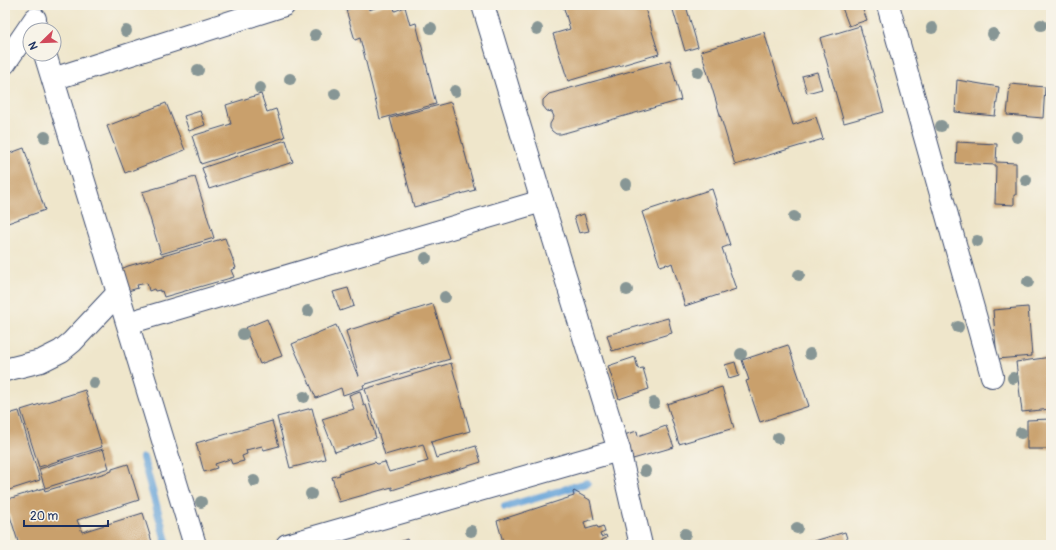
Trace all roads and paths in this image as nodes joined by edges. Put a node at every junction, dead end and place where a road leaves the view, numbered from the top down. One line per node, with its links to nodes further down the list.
1 (284, 5): 7 (street)
2 (482, 5): 8 (street)
3 (888, 5): 12 (street)
4 (35, 18): 6 (street)
5 (48, 62): 7 (street)
6 (5, 63)
7 (53, 79): 9 (street)
8 (542, 200): 10 (street); 13 (street)
9 (118, 293): 10 (street); 11 (street)
10 (128, 323): 14 (street)
11 (5, 370)
12 (992, 376)
13 (619, 450): 15 (street); 16 (street)
14 (195, 545)
15 (287, 545)
16 (640, 545)

